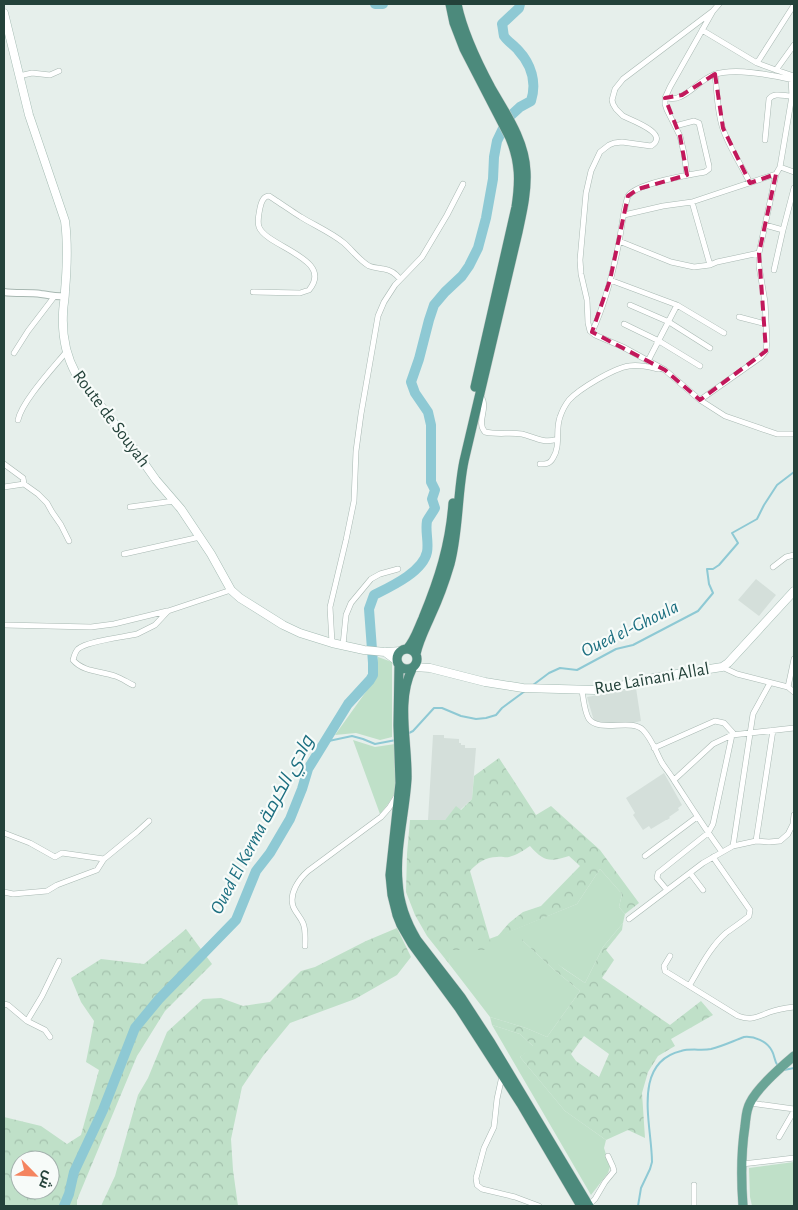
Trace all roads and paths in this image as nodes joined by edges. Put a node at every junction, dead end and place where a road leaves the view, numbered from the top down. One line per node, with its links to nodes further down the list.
1 (450, 4): 19 (highway)
2 (457, 4): 19 (highway)
3 (719, 4): 5 (street)
4 (794, 5): 10 (street)
5 (713, 11): 7 (street); 48 (street)
6 (4, 13): 8 (main road, Route de Souyah)
7 (702, 30): 10 (street); 17 (street)
8 (6, 33): 14 (main road, Route de Souyah)
9 (794, 44): 11 (street)
10 (758, 63): 11 (street)
11 (776, 70): 15 (street)
12 (59, 71): 14 (street)
13 (715, 74): 15 (street); 17 (street); 25 (street)
14 (19, 76): 40 (main road, Route de Souyah)
15 (793, 78): 16 (street)
16 (792, 96): 20 (street); 21 (street)
17 (665, 98): 18 (street)
18 (675, 126): 24 (street); 24 (street)
19 (514, 137): 57 (highway); 80 (highway)
20 (765, 140)
21 (780, 167): 22 (street); 23 (street)
22 (794, 172)
23 (776, 174): 25 (street); 30 (street)
24 (687, 175): 29 (street)
25 (750, 183): 28 (street)
26 (463, 184): 36 (street)
27 (794, 188): 31 (street)
28 (692, 202): 29 (street); 34 (street)
29 (624, 215): 32 (street)
30 (765, 225): 31 (street); 33 (street)
31 (783, 230): 35 (street)
32 (620, 242): 34 (street); 37 (street)
33 (759, 253): 34 (street); 47 (street)
34 (710, 265)
35 (774, 270)
36 (400, 278): 39 (street); 78 (street)
37 (610, 280): 43 (street); 48 (street)
38 (4, 292): 41 (street)
39 (254, 292)
40 (65, 296): 41 (street); 52 (main road, Route de Souyah)
41 (54, 297): 53 (street)
42 (630, 305): 45 (street)
43 (678, 306): 45 (street); 49 (street)
44 (739, 317): 47 (street)
45 (669, 322): 50 (street); 51 (street)
46 (624, 324): 50 (street)
47 (766, 324): 58 (street)
48 (592, 332): 54 (street)
49 (724, 334)
50 (658, 341): 54 (street); 55 (street)
51 (710, 348)
52 (67, 351): 59 (street); 66 (main road, Route de Souyah)
53 (14, 353)
54 (648, 360): 56 (street)
55 (700, 366)
56 (664, 370): 58 (street); 61 (street)
57 (479, 394): 61 (street); 82 (highway)
58 (700, 400): 60 (street)
59 (18, 420)
60 (794, 434)
61 (557, 439): 63 (street)
62 (4, 464): 64 (street)
63 (540, 464)
64 (24, 484): 65 (street); 69 (street)
65 (4, 487)
66 (174, 501): 67 (street); 68 (main road, Route de Souyah)
67 (130, 507)
68 (200, 538): 70 (street); 74 (main road, Route de Souyah)
69 (69, 541)
70 (124, 554)
71 (794, 555): 72 (street)
72 (773, 567)
73 (398, 568): 79 (street)
74 (231, 590): 76 (street); 78 (main road, Route de Souyah)
75 (794, 592): 85 (main road, Rue Laïnani Allal)
76 (168, 611): 77 (street); 89 (street)
77 (4, 625)
78 (332, 643): 79 (main road, Route de Souyah)
79 (343, 645): 81 (main road, Route de Souyah)
80 (404, 650): 81 (main road, Route de Souyah); 82 (highway); 84 (highway)
81 (385, 652): 84 (main road)
82 (417, 655): 86 (highway); 87 (main road)
83 (794, 659): 90 (street)
84 (398, 664): 86 (highway); 93 (highway)
85 (722, 667): 88 (street); 91 (main road, Rue Laïnani Allal)
86 (413, 668): 87 (main road); 93 (highway)
87 (430, 668): 91 (main road, Rue Laïnani Allal)
88 (770, 683): 90 (street); 96 (street)
89 (133, 685)
90 (788, 687): 92 (street)
91 (582, 690): 99 (street)
92 (794, 692)
93 (401, 725): 98 (highway)
94 (794, 728): 95 (street)
95 (773, 730): 96 (street); 107 (street)
96 (751, 732): 97 (street); 108 (street)
97 (733, 734): 99 (street); 100 (street); 106 (street)
98 (402, 746): 101 (highway); 136 (highway)
99 (654, 748): 100 (street)
100 (674, 780): 103 (street)
101 (399, 792): 118 (street); 127 (highway)
102 (794, 815): 107 (street)
103 (697, 816): 106 (street); 110 (street)
104 (149, 821): 112 (street)
105 (4, 832): 112 (street)
106 (708, 833): 109 (street); 114 (street)
107 (756, 841): 108 (street)
108 (734, 846): 109 (street)
109 (722, 852): 111 (street)
110 (645, 856)
111 (713, 857): 113 (street); 121 (street)
112 (104, 859): 116 (street)
113 (690, 873): 114 (street); 115 (street)
114 (667, 890): 117 (street)
115 (702, 890)
116 (4, 893)
117 (629, 919)
118 (305, 946)
119 (670, 956): 121 (street)
120 (59, 961): 124 (street)
121 (689, 986): 123 (street)
122 (4, 1004): 124 (street)
123 (794, 1007)
124 (27, 1021): 125 (street)
125 (50, 1037)
126 (793, 1057): 128 (main road)
127 (502, 1075): 135 (street); 136 (highway)
128 (750, 1103): 129 (street); 133 (main road)
129 (794, 1110): 130 (street)
130 (779, 1137)
131 (608, 1156): 136 (street)
132 (794, 1158): 133 (street)
133 (742, 1164): 138 (main road)
134 (694, 1185): 137 (street)
135 (538, 1206)
136 (586, 1206)
137 (694, 1206)
138 (744, 1206)

